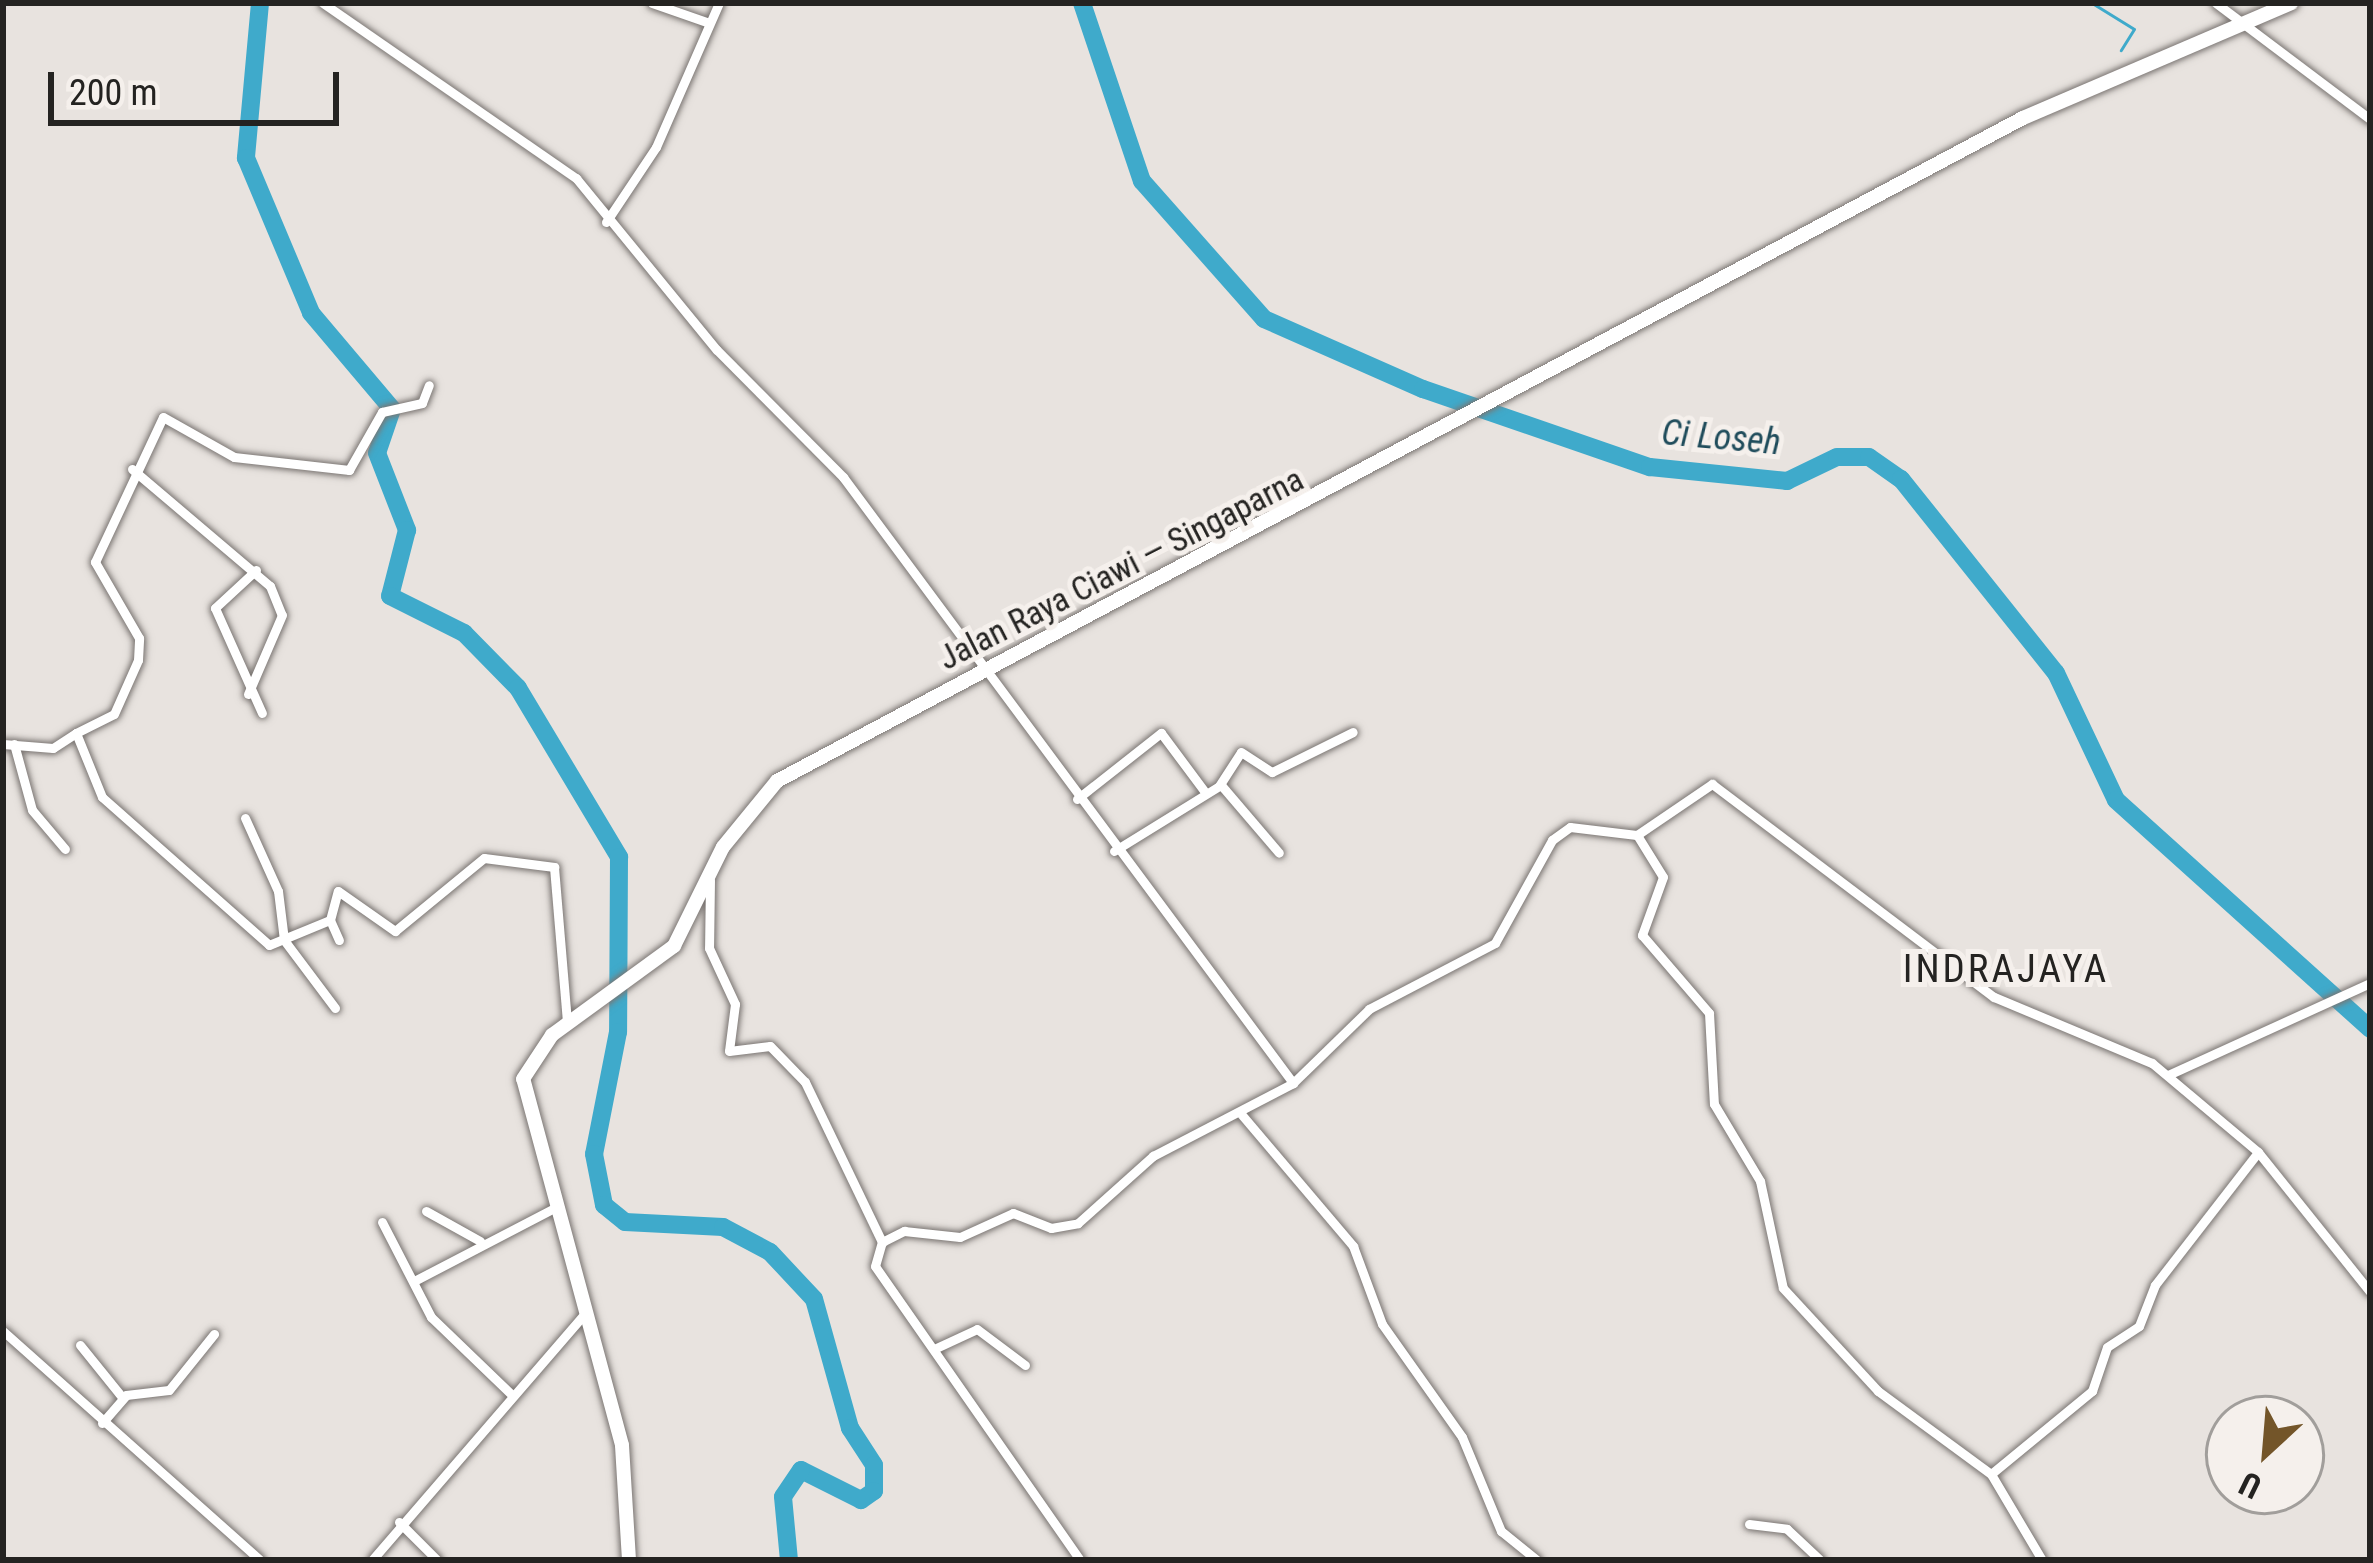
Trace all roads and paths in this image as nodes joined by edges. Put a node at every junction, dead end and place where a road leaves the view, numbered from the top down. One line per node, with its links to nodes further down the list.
1 (323, 3): 9 (street)
2 (652, 3): 6 (street)
3 (719, 3): 6 (street)
4 (2216, 3): 7 (street)
5 (2291, 3): 7 (main road, Jalan Raya Ciawi — Singaparna)
6 (710, 23): 9 (street)
7 (2247, 24): 8 (street); 13 (main road, Jalan Raya Ciawi — Singaparna)
8 (2370, 119)
9 (605, 222): 13 (street)
10 (429, 385): 11 (street)
11 (132, 470): 12 (street); 17 (street)
12 (256, 570): 14 (street); 14 (street)
13 (987, 669): 21 (street); 27 (main road, Jalan Raya Ciawi — Singaparna)
14 (248, 694): 15 (street)
15 (262, 712)
16 (1353, 732): 19 (street)
17 (76, 733): 18 (street); 29 (street)
18 (9, 744): 24 (street)
19 (1219, 786): 20 (street); 26 (street)
20 (1205, 792): 21 (street); 25 (street)
21 (1077, 800): 25 (street)
22 (245, 818): 29 (street)
23 (1637, 835): 34 (street); 35 (street); 54 (street)
24 (65, 849)
25 (1114, 851): 35 (street)
26 (1279, 853)
27 (711, 875): 33 (main road, Jalan Raya Ciawi — Singaparna); 42 (street)
28 (330, 920): 29 (street); 30 (street); 33 (street)
29 (284, 940): 32 (street)
30 (339, 940)
31 (2370, 982): 34 (street)
32 (335, 1008)
33 (567, 1022): 38 (main road, Jalan Raya Ciawi — Singaparna)
34 (2168, 1075): 37 (street)
35 (1293, 1083): 36 (street)
36 (1242, 1115): 42 (street); 62 (street)
37 (2258, 1152): 44 (street); 54 (street)
38 (558, 1207): 41 (street); 45 (main road, Jalan Raya Ciawi — Singaparna)
39 (427, 1211): 41 (street)
40 (382, 1222): 43 (street)
41 (480, 1241): 43 (street)
42 (882, 1242): 49 (street)
43 (416, 1280): 51 (street)
44 (2370, 1292)
45 (587, 1310): 51 (street); 60 (main road, Jalan Raya Ciawi — Singaparna)
46 (3, 1331): 53 (street)
47 (214, 1334): 52 (street)
48 (80, 1345): 52 (street)
49 (934, 1349): 50 (street); 61 (street)
50 (1025, 1364)
51 (512, 1394): 55 (street)
52 (122, 1397): 53 (street)
53 (102, 1423): 57 (street)
54 (1991, 1474): 64 (street)
55 (399, 1522): 58 (street); 59 (street)
56 (1749, 1524): 63 (street)
57 (260, 1560)
58 (372, 1560)
59 (437, 1560)
60 (629, 1560)
61 (1080, 1560)
62 (1538, 1560)
63 (1820, 1560)
64 (2042, 1560)

